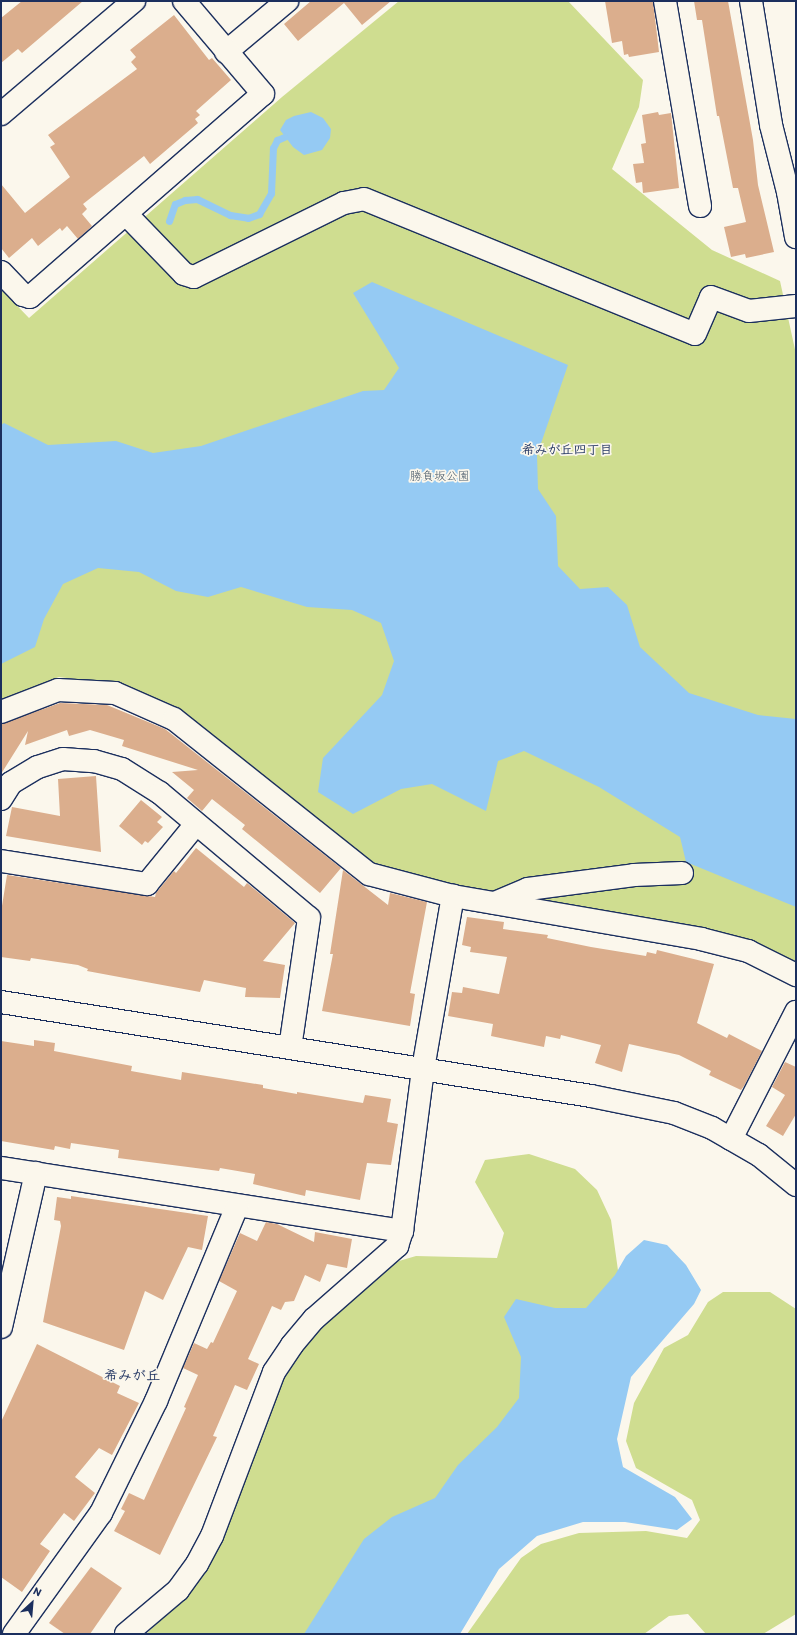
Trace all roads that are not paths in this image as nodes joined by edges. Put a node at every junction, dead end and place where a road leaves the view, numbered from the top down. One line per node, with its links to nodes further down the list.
1 (134, 1): 7 (street)
2 (184, 1): 6 (street)
3 (287, 1): 6 (street)
4 (665, 1): 8 (street)
5 (751, 1): 10 (street)
6 (226, 52): 9 (street)
7 (1, 114)
8 (700, 206)
9 (126, 214): 11 (street); 12 (street)
10 (796, 238)
11 (1, 272)
12 (796, 306)
13 (1, 712): 18 (street)
14 (1, 799): 15 (street)
15 (196, 824): 16 (street); 23 (street)
16 (1, 861)
17 (682, 873): 19 (street)
18 (453, 896): 19 (street); 24 (street)
19 (495, 903): 20 (street)
20 (796, 975)
21 (1, 1002): 23 (street)
22 (796, 1012): 25 (street)
23 (290, 1048): 24 (street)
24 (423, 1069): 25 (street); 30 (street)
25 (731, 1139): 28 (street)
26 (1, 1168): 27 (street)
27 (36, 1173): 29 (street); 31 (street)
28 (796, 1185)
29 (237, 1206): 30 (street); 32 (street)
30 (402, 1231): 33 (street)
31 (1, 1327)
32 (14, 1634)
33 (126, 1634)

